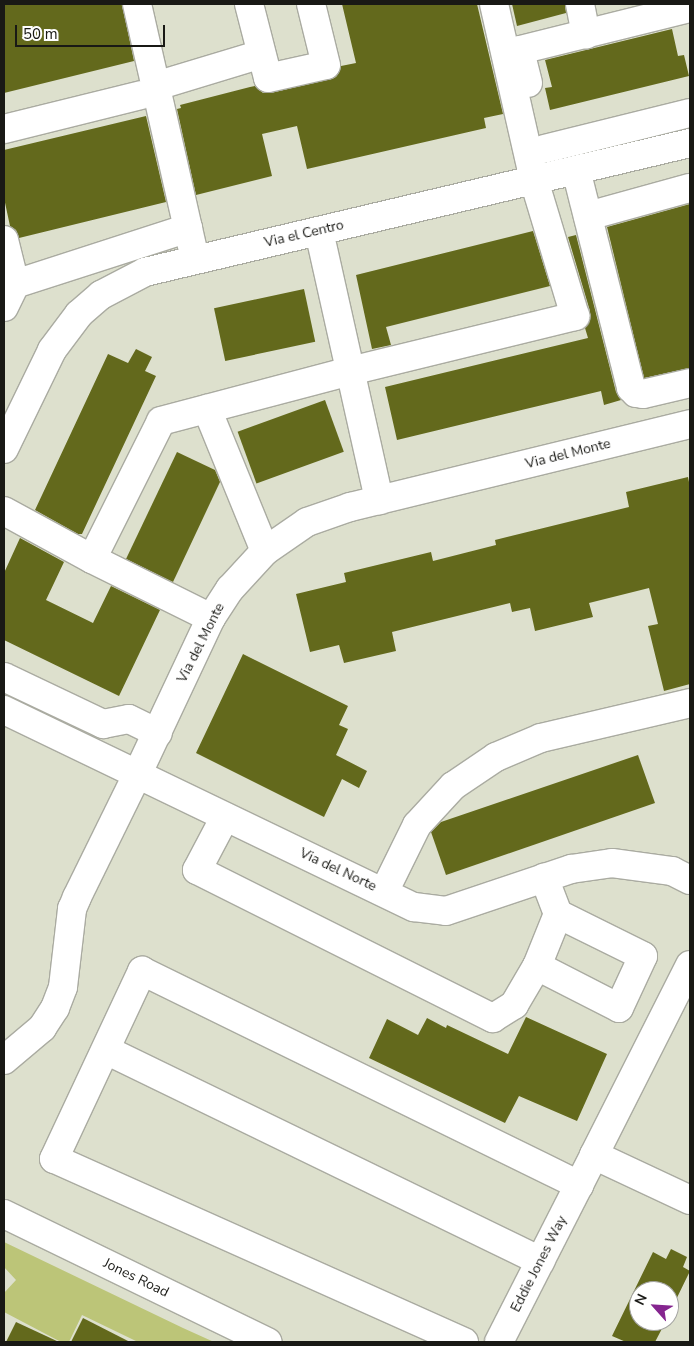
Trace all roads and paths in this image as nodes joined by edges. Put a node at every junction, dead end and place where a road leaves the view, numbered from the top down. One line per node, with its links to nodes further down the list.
1 (137, 4): 9 (street)
2 (249, 4): 8 (street)
3 (311, 4): 8 (street)
4 (494, 4): 14 (street)
5 (580, 4): 7 (street)
6 (690, 8): 7 (street)
7 (586, 34): 13 (street)
8 (262, 54): 9 (street)
9 (148, 90): 11 (street); 17 (street)
10 (690, 113): 13 (street)
11 (4, 129)
12 (690, 143): 14 (street, Via el Centro)
13 (544, 150): 14 (street)
14 (554, 175): 16 (street); 18 (street, Via el Centro); 22 (street)
15 (690, 188): 16 (street)
16 (588, 216): 23 (street)
17 (188, 228): 20 (street); 21 (street)
18 (319, 231): 20 (street, Via el Centro); 22 (street)
19 (4, 240): 21 (street)
20 (195, 260): 26 (street, Via el Centro)
21 (9, 295)
22 (350, 371): 24 (street); 27 (street)
23 (690, 383)
24 (207, 409): 29 (street); 30 (street)
25 (690, 424): 27 (street, Via del Monte)
26 (4, 449)
27 (379, 500): 29 (street, Via del Monte)
28 (5, 514): 30 (street)
29 (264, 551): 31 (street, Via del Monte)
30 (92, 559): 31 (street)
31 (211, 618): 35 (street, Via del Monte)
32 (4, 677): 35 (street)
33 (690, 703): 40 (street)
34 (4, 710): 36 (street, Via del Norte)
35 (158, 733): 36 (street, Via del Monte)
36 (137, 775): 37 (street, Via del Norte); 45 (street, Via del Monte)
37 (225, 817): 40 (street, Via del Norte); 43 (street)
38 (544, 878): 39 (street, Via del Norte); 40 (street, Via del Norte); 41 (street)
39 (690, 880)
40 (384, 892)
41 (558, 914): 43 (street); 43 (street)
42 (690, 965): 46 (street, Eddie Jones Way)
43 (537, 966)
44 (106, 1050): 47 (street); 50 (street); 52 (street)
45 (4, 1060)
46 (594, 1155): 47 (street, Eddie Jones Way); 48 (street)
47 (579, 1185): 50 (street, Eddie Jones Way)
48 (690, 1200)
49 (4, 1214): 51 (street, Jones Road)
50 (540, 1261): 53 (street, Eddie Jones Way)
51 (268, 1342)
52 (464, 1342)
53 (499, 1342)

